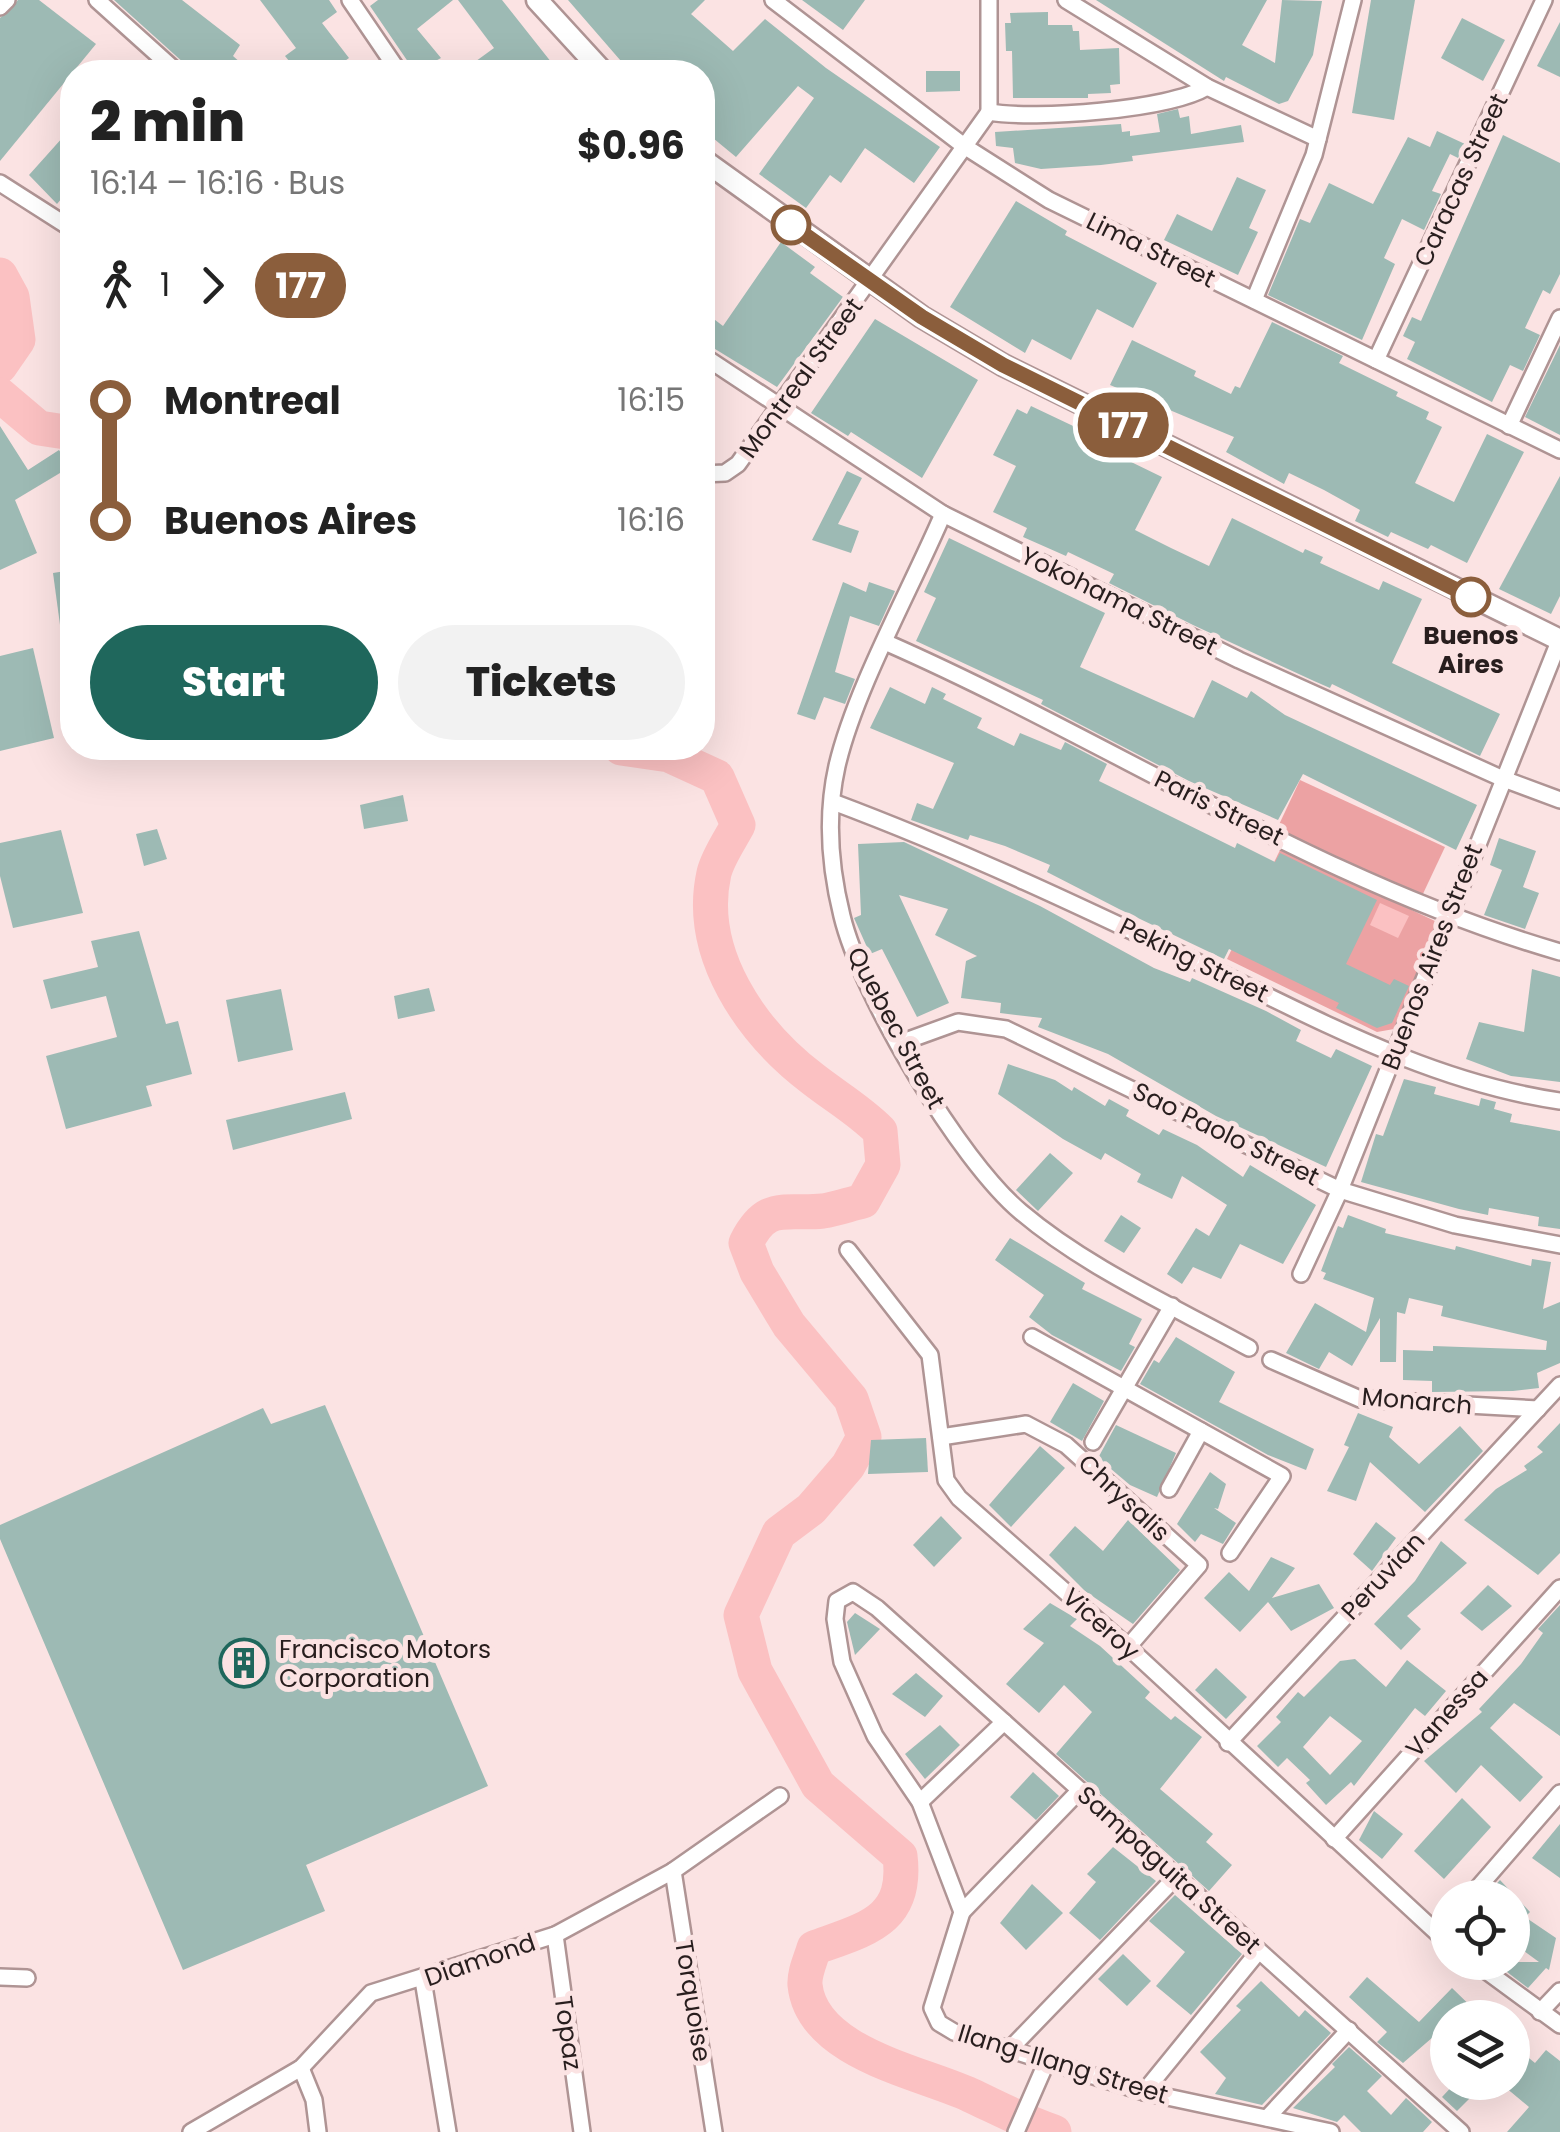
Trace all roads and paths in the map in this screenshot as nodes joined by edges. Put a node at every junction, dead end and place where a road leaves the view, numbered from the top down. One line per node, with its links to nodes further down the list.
1 (7, 0): 10 (street)
2 (96, 0): 11 (street)
3 (350, 0): 12 (street)
4 (537, 0): 13 (street)
5 (773, 0): 17 (street, Lima Street)
6 (989, 0): 15 (street)
7 (1066, 0): 14 (street)
8 (1352, 0): 16 (street)
9 (1544, 0): 24 (street, Caracas Street)
10 (0, 7)
11 (164, 60)
12 (391, 60)
13 (592, 60)
14 (1207, 87): 15 (street); 16 (street)
15 (989, 112): 17 (street, Montreal Street)
16 (1318, 138): 22 (street)
17 (964, 146): 21 (street, Montreal Street); 22 (street, Lima Street)
18 (715, 168): 21 (street)
19 (0, 182): 20 (street)
20 (60, 221)
21 (871, 282): 26 (street, Montreal Street); 31 (street)
22 (1254, 300): 24 (street, Lima Street)
23 (1560, 318): 27 (street)
24 (1376, 360): 27 (street, Lima Street)
25 (715, 364): 26 (street, Yokohama Street)
26 (781, 408): 29 (street, Montreal Street); 30 (street, Yokohama Street)
27 (1509, 426): 28 (street, Lima Street)
28 (1560, 450)
29 (715, 473)
30 (943, 514): 32 (street, Quebec Street); 33 (street, Yokohama Street)
31 (1560, 640): 33 (street, Buenos Aires Street)
32 (887, 643): 35 (street, Quebec Street); 36 (street, Paris Street)
33 (1501, 778): 34 (street, Yokohama Street); 36 (street, Buenos Aires Street)
34 (1560, 800)
35 (833, 802): 38 (street, Quebec Street); 39 (street, Peking Street)
36 (1449, 916): 37 (street, Paris Street); 39 (street, Buenos Aires Street)
37 (1560, 952)
38 (900, 1043): 41 (street, Sao Paolo Street); 45 (street, Quebec Street)
39 (1394, 1056): 40 (street, Peking Street); 41 (street, Buenos Aires Street)
40 (1560, 1101)
41 (1340, 1190): 42 (street, Sao Paolo Street); 44 (street, Buenos Aires Street)
42 (1560, 1245)
43 (848, 1250): 53 (street, Viceroy)
44 (1301, 1274)
45 (1172, 1306): 47 (street, Quebec Street); 50 (street)
46 (1032, 1337): 50 (street)
47 (1249, 1348)
48 (1272, 1360): 51 (street, Monarch)
49 (1560, 1385): 51 (street)
50 (1124, 1388): 52 (street); 54 (street)
51 (1538, 1410): 60 (street, Peruvian)
52 (1201, 1431): 55 (street); 56 (street)
53 (940, 1437): 58 (street, Viceroy); 58 (street, Chrysalis)
54 (1093, 1442)
55 (1169, 1489)
56 (1230, 1553)
57 (1560, 1588): 65 (street, Vanessa)
58 (1128, 1647): 60 (street, Viceroy)
59 (1004, 1722): 61 (street, Sampaguita Street); 64 (street); 64 (street, Sampaguita Street)
60 (1228, 1744): 65 (street, Viceroy)
61 (1080, 1790): 67 (street, Sampaguita Street); 69 (street)
62 (1560, 1793): 68 (street)
63 (780, 1796): 66 (street, Diamond)
64 (920, 1802): 69 (street)
65 (1334, 1839): 70 (street, Viceroy)
66 (673, 1871): 71 (street, Diamond); 90 (street, Torquoise)
67 (1177, 1876): 72 (street, Sampaguita Street); 81 (street)
68 (1485, 1880)
69 (962, 1912): 81 (street, Ilang-Ilang Street)
70 (1430, 1921)
71 (555, 1935): 75 (street, Diamond); 89 (street, Topaz)
72 (1258, 1952): 80 (street, Sampaguita Street); 84 (street)
73 (0, 1977): 74 (street)
74 (27, 1978)
75 (424, 1980): 83 (street, Diamond); 88 (street)
76 (1498, 1980): 78 (street)
77 (1560, 1991): 78 (street)
78 (1540, 2012): 79 (street)
79 (1560, 2025)
80 (1348, 2030): 85 (street); 93 (street, Sampaguita Street)
81 (1010, 2049): 82 (street, Ilang-Ilang Street)
82 (1047, 2061): 84 (street, Ilang-Ilang Street); 91 (street)
83 (300, 2068): 86 (street, Diamond); 87 (street)
84 (1144, 2092): 85 (street, Ilang-Ilang Street)
85 (1268, 2118): 92 (street, Ilang-Ilang Street)
86 (191, 2132)
87 (318, 2132)
88 (448, 2132)
89 (582, 2132)
90 (714, 2132)
91 (1016, 2132)
92 (1331, 2132)
93 (1461, 2132)

